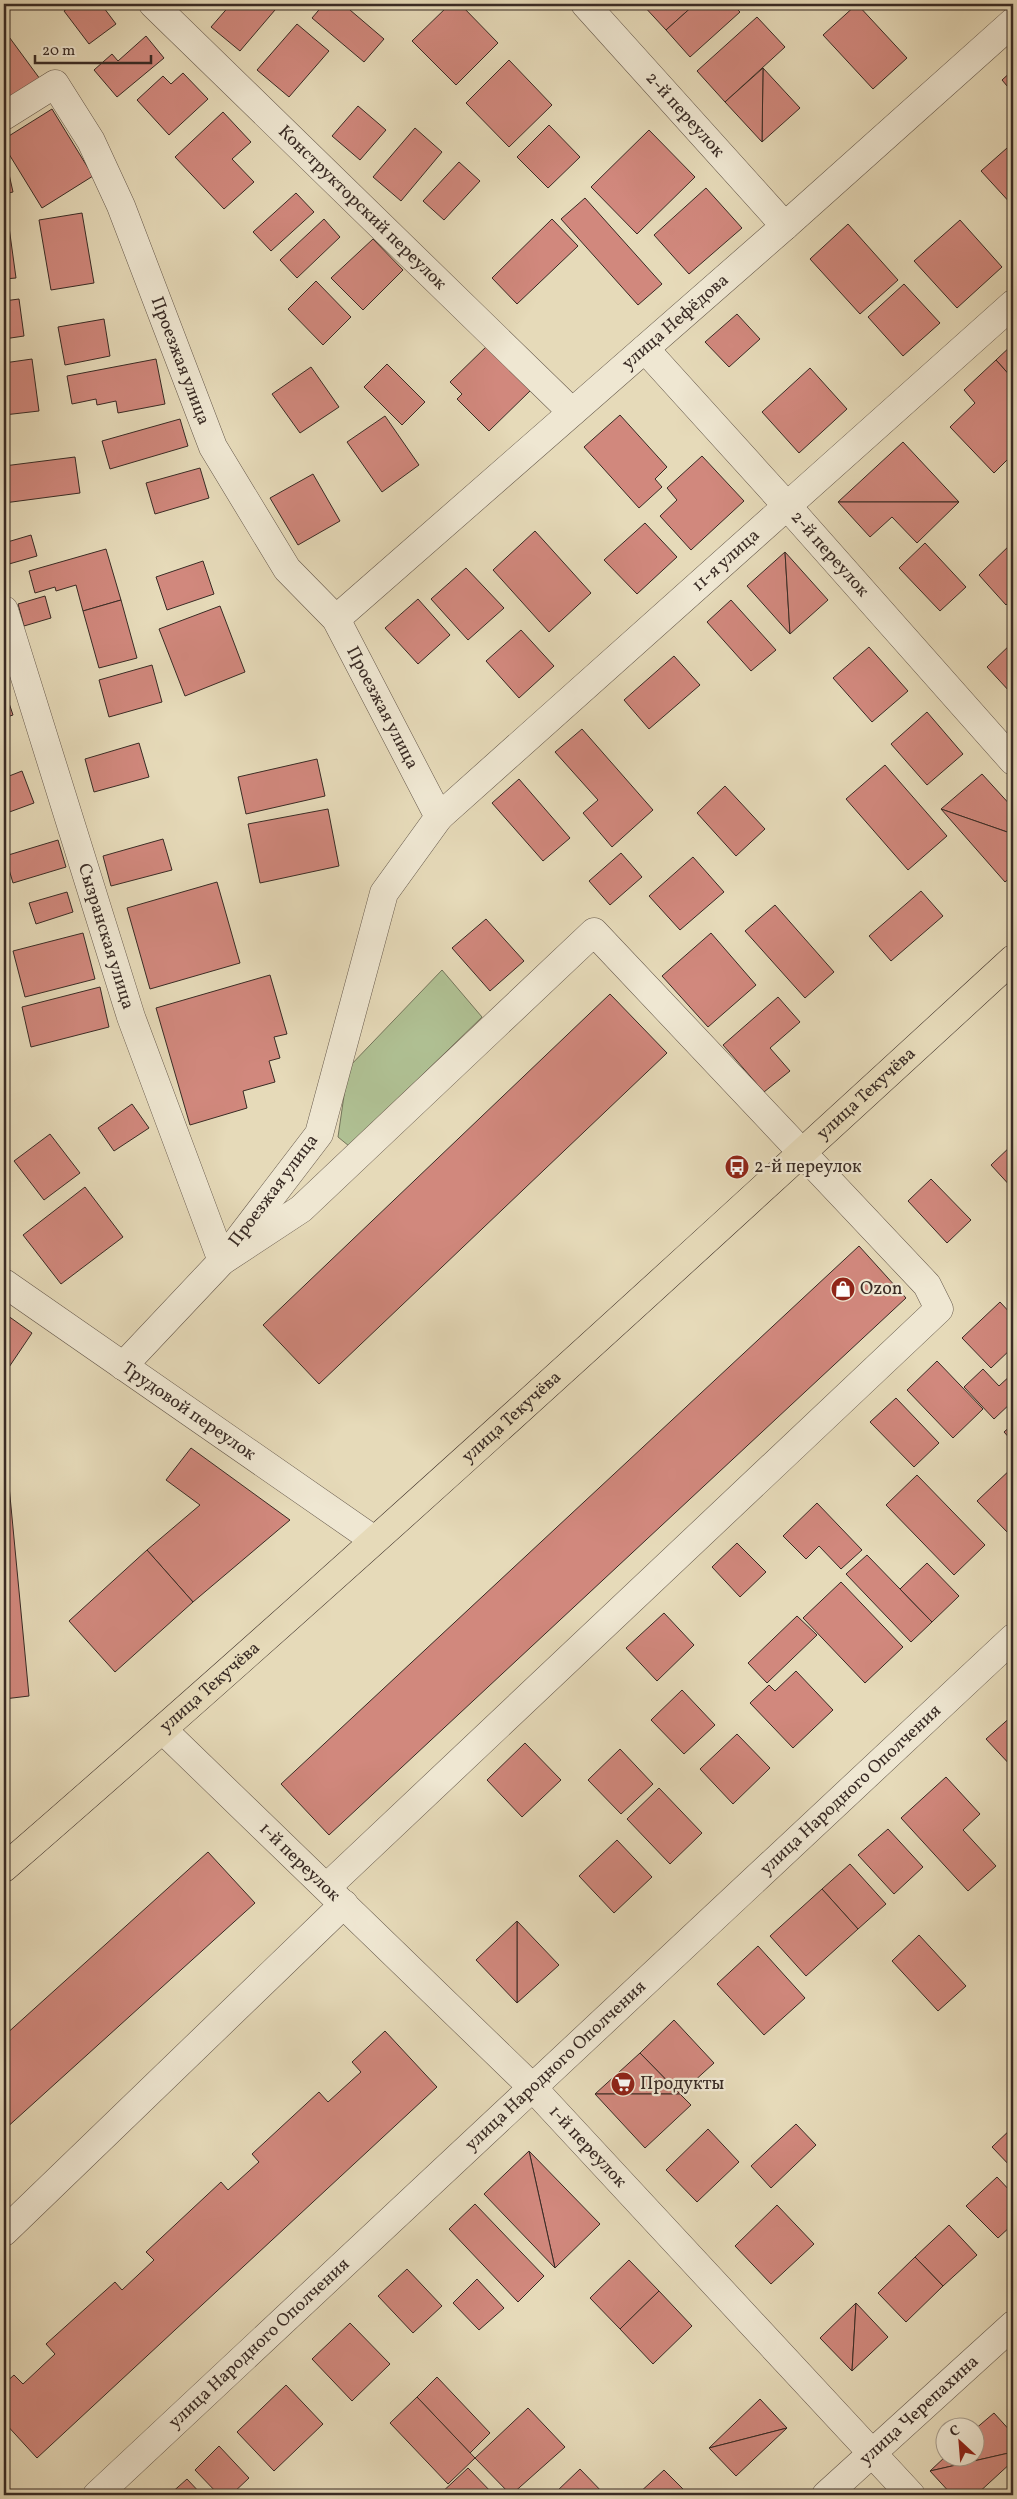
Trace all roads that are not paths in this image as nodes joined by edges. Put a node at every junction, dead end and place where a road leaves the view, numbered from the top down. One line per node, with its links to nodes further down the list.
1 (152, 4): 8 (street, Конструкторский переулок)
2 (585, 4): 5 (street, 2-й переулок)
3 (1013, 22): 5 (street, улица Нефёдова)
4 (4, 116): 11 (street, Проезжая улица)
5 (784, 226): 7 (street, улица Нефёдова)
6 (1013, 304): 9 (street, 11-я улица)
7 (645, 349): 8 (street, улица Нефёдова); 9 (street, 2-й переулок)
8 (572, 412): 11 (street, улица Нефёдова)
9 (788, 507): 12 (street, 2-й переулок); 13 (street, 11-я улица)
10 (4, 610): 16 (street, Сызранская улица)
11 (336, 619): 13 (street, Проезжая улица)
12 (1013, 761)
13 (439, 817): 16 (street, Проезжая улица)
14 (1013, 959): 15 (main road, улица Текучёва)
15 (803, 1152): 16 (street); 19 (main road, улица Текучёва); 23 (street)
16 (222, 1261): 18 (street, Проезжая улица)
17 (4, 1283): 18 (street, Трудовой переулок)
18 (123, 1366): 19 (street, Трудовой переулок)
19 (374, 1540): 21 (main road, улица Текучёва)
20 (1013, 1638): 24 (street, улица Народного Ополчения)
21 (163, 1730): 22 (main road, улица Текучёва); 23 (street, 1-й переулок)
22 (4, 1868)
23 (335, 1895): 24 (street, 1-й переулок); 25 (street)
24 (533, 2088): 27 (street, 1-й переулок); 28 (street, улица Народного Ополчения)
25 (4, 2232)
26 (1013, 2325): 27 (street, улица Черепахина)
27 (873, 2454): 29 (street, улица Черепахина); 30 (street, 1-й переулок)
28 (98, 2495)
29 (826, 2495)
30 (911, 2495)

